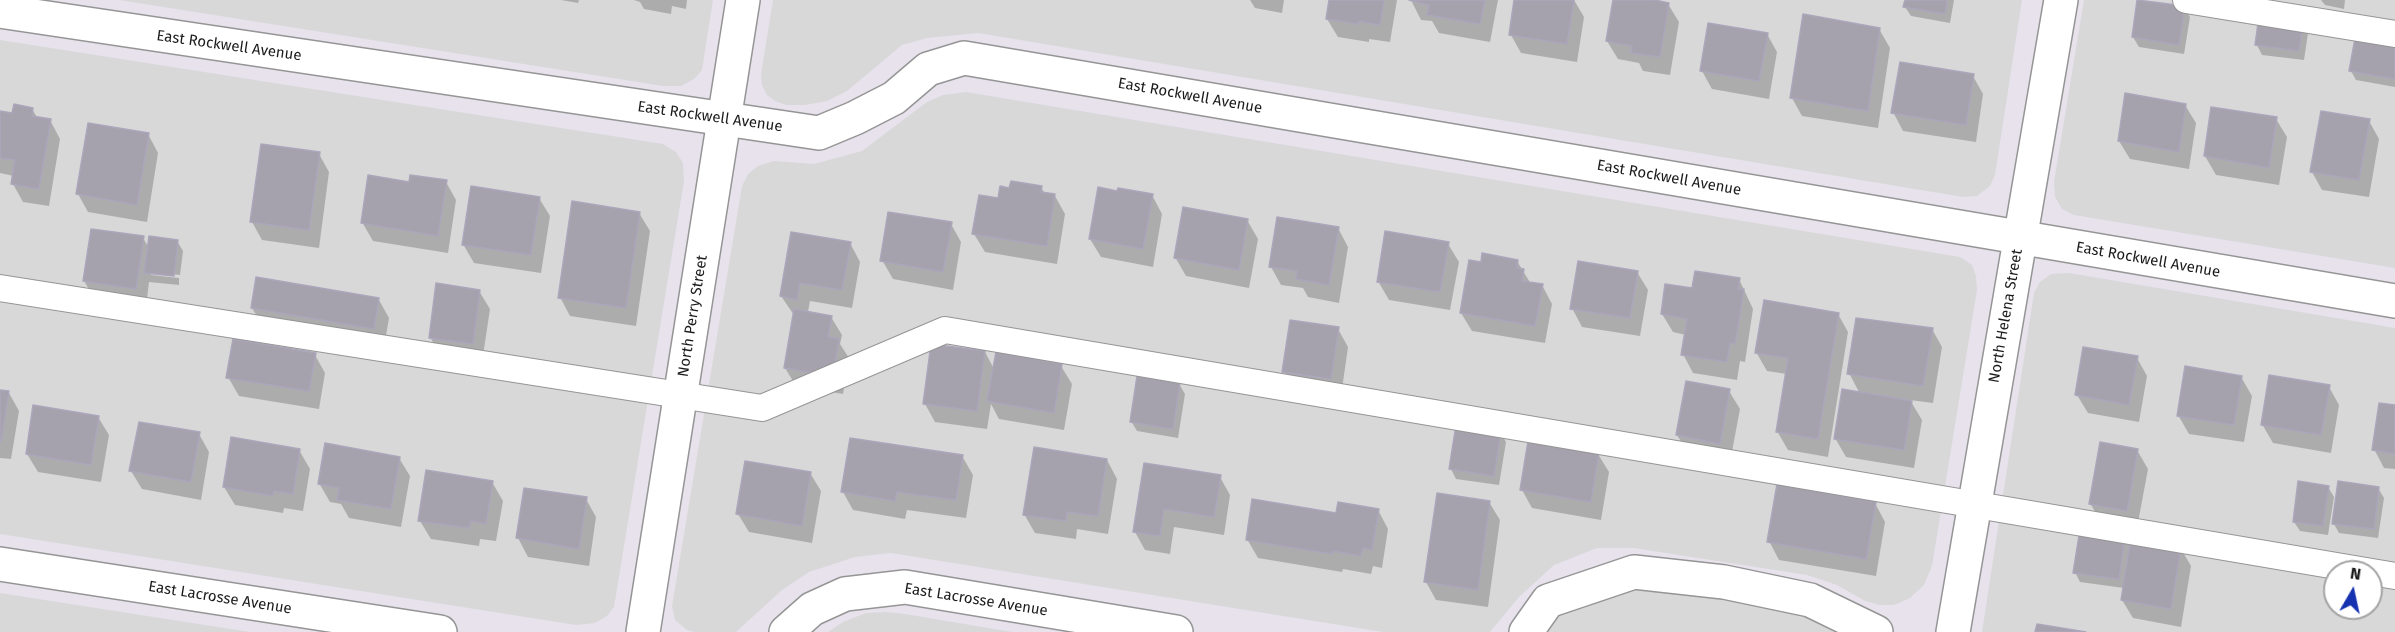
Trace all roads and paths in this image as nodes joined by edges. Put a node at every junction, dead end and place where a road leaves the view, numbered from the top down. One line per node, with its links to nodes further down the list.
1 (743, 0): 6 (street, North Perry Street)
2 (2061, 0): 7 (street, North Helena Street)
3 (2186, 0): 5 (lane)
4 (0, 11): 6 (street, East Rockwell Avenue)
5 (2395, 34)
6 (723, 119): 7 (street, East Rockwell Avenue); 10 (street, North Perry Street)
7 (2020, 238): 9 (street, East Rockwell Avenue); 11 (street, North Helena Street)
8 (0, 288): 10 (lane)
9 (2395, 301)
10 (681, 394): 11 (lane); 15 (street, North Perry Street)
11 (1974, 505): 13 (lane); 20 (street, North Helena Street)
12 (0, 564): 14 (street, East Lacrosse Avenue)
13 (2395, 576)
14 (440, 632)
15 (643, 632)
16 (786, 632): 17 (street, East Lacrosse Avenue)
17 (1176, 632)
18 (1526, 632): 19 (street)
19 (1876, 632)
20 (1953, 632)

